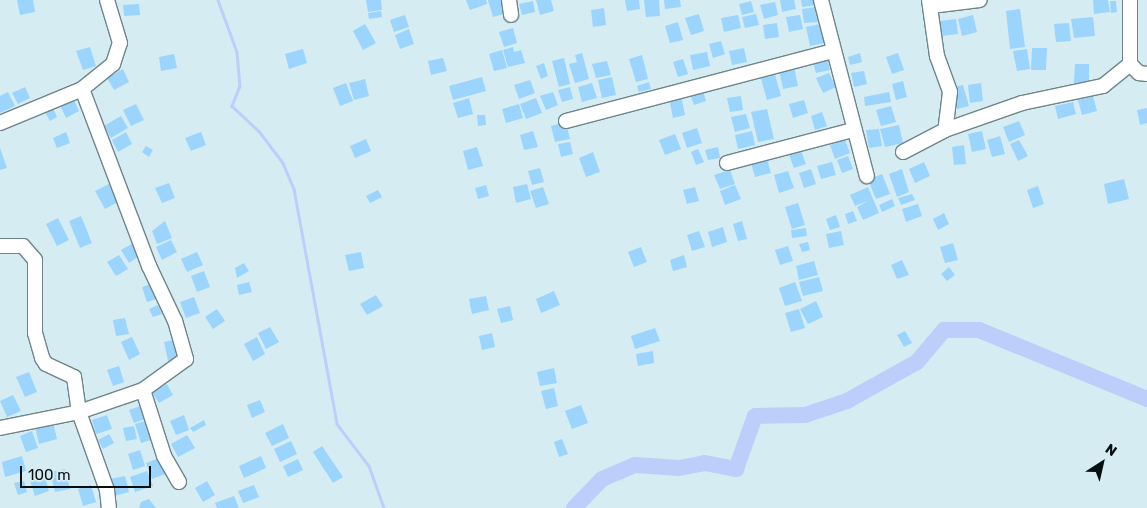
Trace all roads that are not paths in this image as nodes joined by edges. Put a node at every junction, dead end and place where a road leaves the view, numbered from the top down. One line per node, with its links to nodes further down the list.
1 (107, 0): 11 (street)
2 (509, 0): 7 (street)
3 (821, 0): 8 (street)
4 (980, 0): 6 (street)
5 (1130, 0): 9 (street)
6 (930, 3): 15 (street)
7 (511, 15)
8 (832, 51): 12 (street); 14 (street)
9 (1130, 64): 10 (street); 15 (street)
10 (1147, 74)
11 (82, 89): 13 (street); 20 (street)
12 (566, 121)
13 (0, 123)
14 (853, 130): 17 (street); 18 (street)
15 (945, 130): 16 (street)
16 (903, 152)
17 (727, 163)
18 (867, 176)
19 (0, 246): 21 (street)
20 (143, 390): 21 (street); 23 (street)
21 (79, 412): 22 (street); 24 (street)
22 (0, 428)
23 (179, 482)
24 (109, 508)

